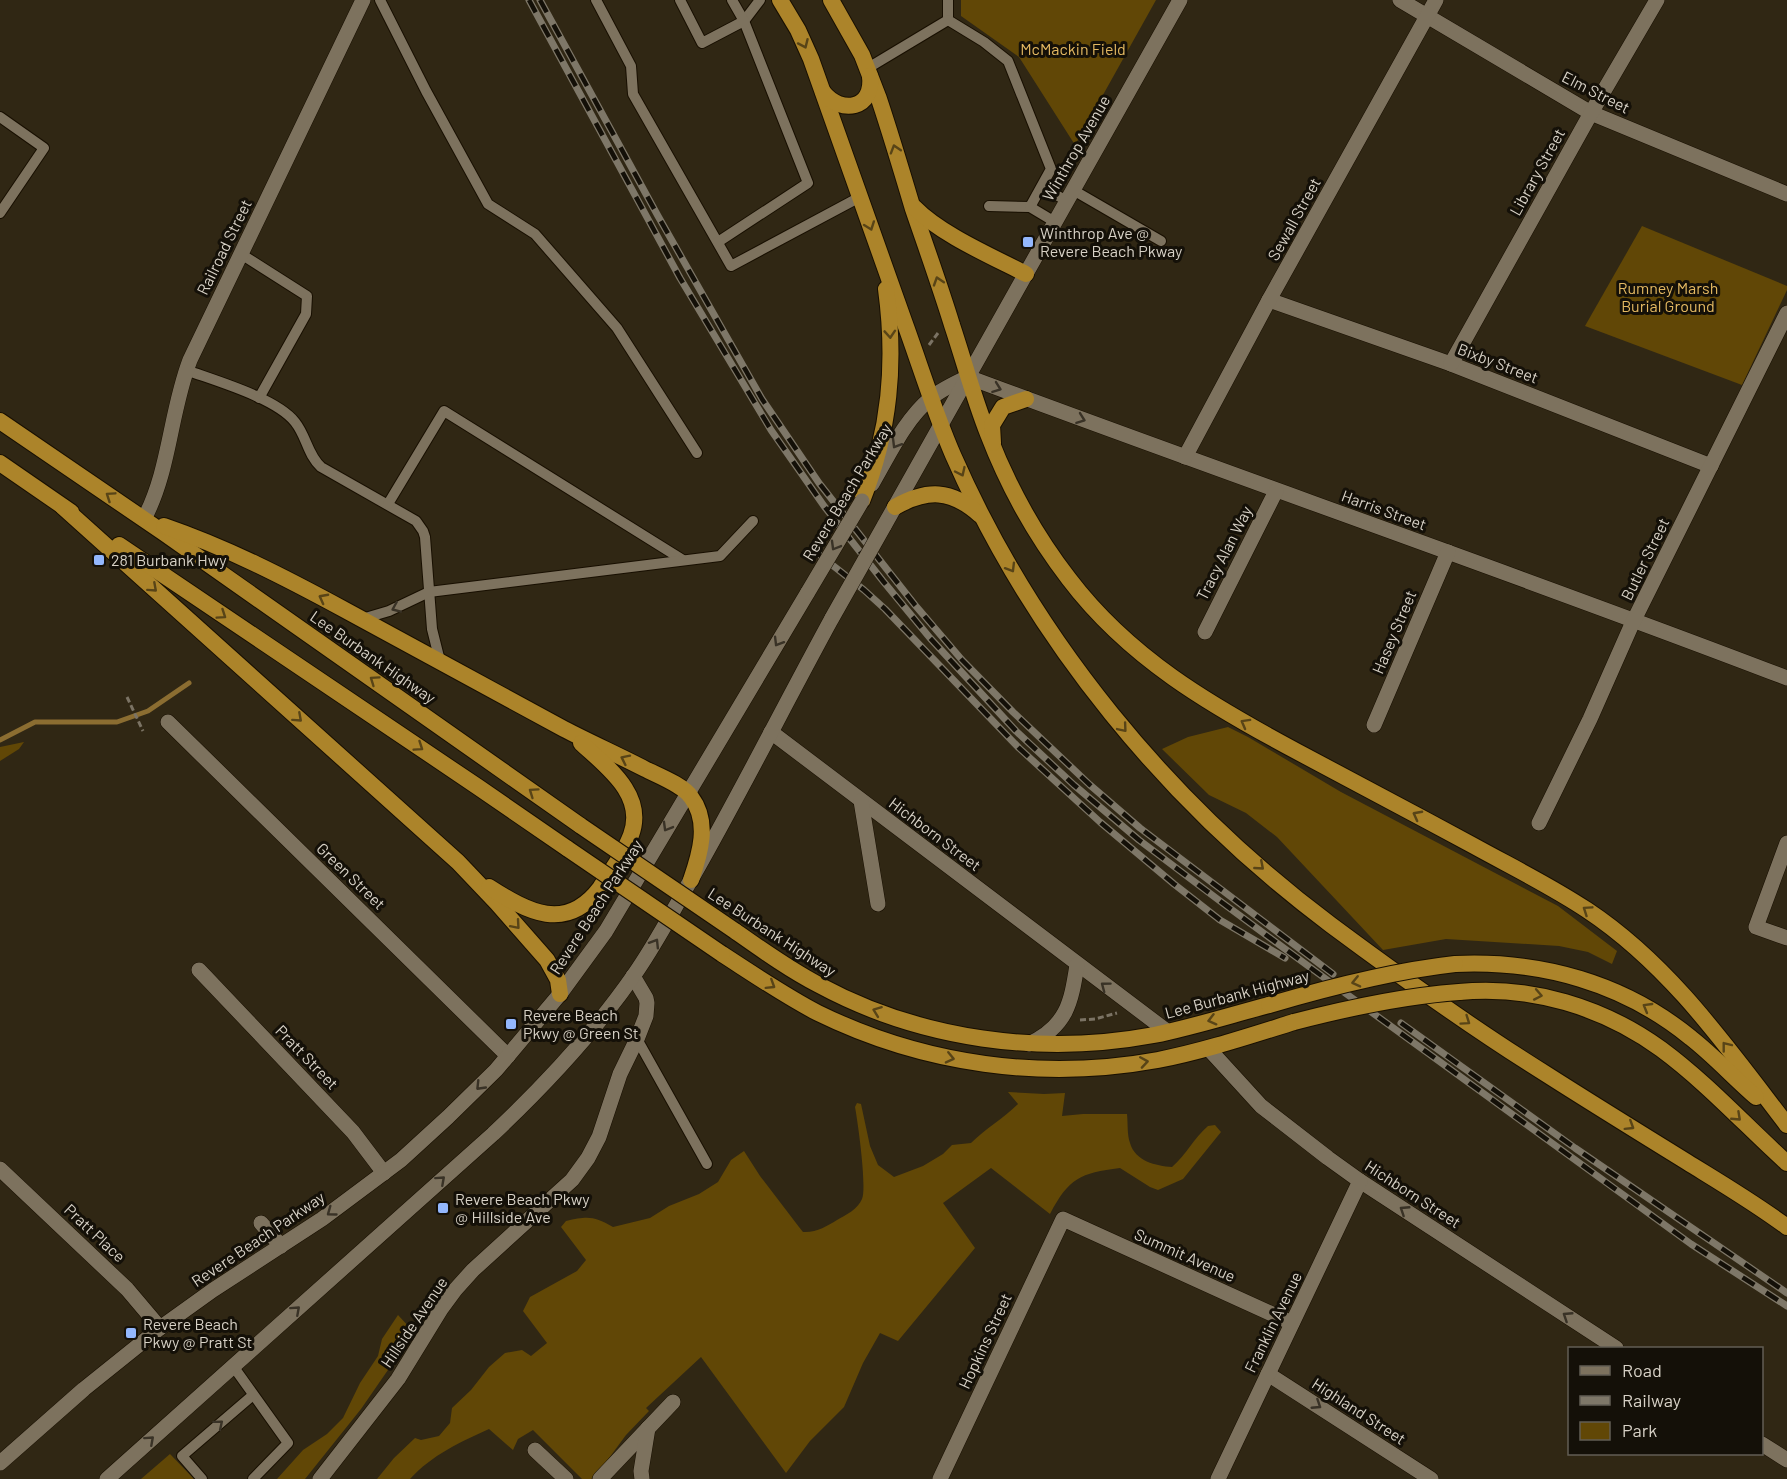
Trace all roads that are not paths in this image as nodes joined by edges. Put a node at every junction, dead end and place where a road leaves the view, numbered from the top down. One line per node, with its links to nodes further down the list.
1 (363, 0): 32 (street, Railroad Street)
2 (380, 0): 46 (lane)
3 (596, 0): 31 (lane)
4 (680, 0): 16 (lane)
5 (732, 0): 16 (lane)
6 (760, 0): 16 (lane)
7 (780, 0): 18 (highway, one-way to 18)
8 (831, 0): 17 (highway)
9 (948, 0): 15 (lane)
10 (1180, 0): 23 (street, Winthrop Avenue)
11 (1400, 0): 14 (street, Elm Street)
12 (1436, 0): 14 (street, Sewall Street)
13 (1657, 0): 19 (street, Library Street)
14 (1427, 15): 19 (street, Elm Street); 35 (street, Sewall Street)
15 (948, 20): 17 (lane); 21 (lane)
16 (744, 21): 31 (lane)
17 (868, 69): 18 (highway); 25 (highway, one-way to 17)
18 (822, 92): 24 (highway)
19 (1591, 113): 22 (street, Elm Street); 37 (street, Library Street)
20 (0, 117): 28 (lane)
21 (1042, 187): 23 (lane); 27 (lane)
22 (1787, 194)
23 (1070, 196): 29 (street, Winthrop Avenue); 30 (lane)
24 (860, 197): 31 (lane); 33 (highway, one-way to 33)
25 (912, 205): 34 (highway); 39 (highway, one-way to 25)
26 (989, 206): 27 (lane)
27 (1030, 207): 29 (lane)
28 (0, 213)
29 (1055, 222): 34 (street, Winthrop Avenue)
30 (1161, 240)
31 (718, 242)
32 (241, 254): 38 (street, Railroad Street); 41 (lane)
33 (880, 255): 40 (highway); 51 (highway, one-way to 51)
34 (1026, 274): 39 (street, Winthrop Avenue)
35 (1269, 300): 37 (street, Bixby Street); 47 (street, Sewall Street)
36 (1787, 313): 49 (street, Butler Street)
37 (1451, 364): 49 (street, Bixby Street)
38 (186, 370): 41 (lane); 56 (street, Railroad Street)
39 (968, 377): 40 (street, Revere Beach Parkway); 42 (street, Harris Street, one-way to 42); 44 (street); 45 (highway)
40 (932, 397): 44 (highway); 51 (street, Revere Beach Parkway, one-way to 51)
41 (259, 398): 52 (lane)
42 (1026, 399): 45 (highway); 47 (street, Harris Street, one-way to 47)
43 (0, 421): 56 (highway, Lee Burbank Highway, one-way to 43)
44 (941, 425): 54 (street); 55 (highway, one-way to 55)
45 (993, 447): 87 (highway, one-way to 45)
46 (697, 453)
47 (1185, 457): 50 (street, Harris Street)
48 (0, 463): 53 (highway)
49 (1711, 466): 62 (street, Butler Street)
50 (1276, 491): 58 (street, Harris Street); 63 (street, Tracy Alan Way)
51 (862, 501): 70 (street, Revere Beach Parkway, one-way to 70, bridge)
52 (388, 504): 59 (lane); 60 (lane)
53 (63, 507): 74 (highway, one-way to 74); 85 (highway, one-way to 85, bridge)
54 (895, 507): 55 (highway); 69 (street, bridge)
55 (983, 517): 95 (highway, one-way to 95)
56 (144, 519): 61 (highway, one-way to 56); 84 (highway, Lee Burbank Highway, one-way to 56, bridge)
57 (753, 521): 59 (lane)
58 (1448, 552): 62 (street, Harris Street); 67 (street, Hasey Street)
59 (683, 560): 60 (lane)
60 (429, 592): 61 (lane, one-way to 61); 64 (lane)
61 (362, 619): 64 (highway)
62 (1635, 620): 65 (street, Harris Street); 72 (street, Butler Street)
63 (1205, 632)
64 (441, 661): 68 (highway)
65 (1787, 678)
66 (168, 722): 86 (street, Green Street)
67 (1374, 725)
68 (564, 729): 70 (highway, one-way to 68); 74 (highway)
69 (771, 732): 71 (street, Hichborn Street); 75 (street)
70 (687, 793): 75 (highway); 81 (street, Revere Beach Parkway, one-way to 81)
71 (861, 801): 76 (street); 78 (street, Hichborn Street)
72 (1539, 823)
73 (1787, 843): 77 (street)
74 (458, 862): 81 (highway, one-way to 81)
75 (691, 880): 80 (street, one-way to 75)
76 (878, 904)
77 (1787, 938)
78 (1077, 964): 82 (street, Hichborn Street, one-way to 78); 84 (street)
79 (199, 970): 91 (street, Pratt Street)
80 (633, 976): 83 (street, Hillside Avenue); 100 (street, one-way to 80)
81 (560, 994): 86 (street, Revere Beach Parkway)
82 (1168, 1032): 84 (highway, Lee Burbank Highway); 87 (highway, Lee Burbank Highway, one-way to 82, bridge)
83 (637, 1040): 88 (lane); 112 (street, Hillside Avenue)
84 (1028, 1044)
85 (1208, 1048): 89 (highway, one-way to 89, bridge); 92 (street, Hichborn Street)
86 (508, 1056): 91 (street, Revere Beach Parkway, one-way to 91)
87 (1787, 1126)
88 (707, 1164)
89 (1787, 1164)
90 (0, 1169): 98 (street, Pratt Place)
91 (384, 1173): 96 (street, Revere Beach Parkway, one-way to 96)
92 (1360, 1181): 97 (street, Franklin Avenue); 99 (street, Hichborn Street, one-way to 92)
93 (1064, 1220): 97 (street, Summit Avenue); 116 (street, Hopkins Street)
94 (261, 1223): 96 (street)
95 (1787, 1227)
96 (281, 1246): 98 (street, Revere Beach Parkway)
97 (1292, 1323): 101 (street, Franklin Avenue)
98 (160, 1328): 108 (street, Revere Beach Parkway)
99 (1614, 1347)
100 (233, 1366): 102 (lane); 109 (street, one-way to 100)
101 (1268, 1374): 117 (street, Franklin Avenue); 118 (street, Highland Street, one-way to 118)
102 (253, 1395): 110 (lane, one-way to 102); 111 (lane)
103 (673, 1402): 104 (street)
104 (648, 1428): 114 (street); 115 (street)
105 (1763, 1445): 107 (street)
106 (535, 1450): 113 (street)
107 (1787, 1460)
108 (0, 1464)
109 (107, 1479)
110 (202, 1479)
111 (253, 1479)
112 (320, 1479)
113 (566, 1479)
114 (600, 1479)
115 (642, 1479)
116 (940, 1479)
117 (1218, 1479)
118 (1431, 1479)

